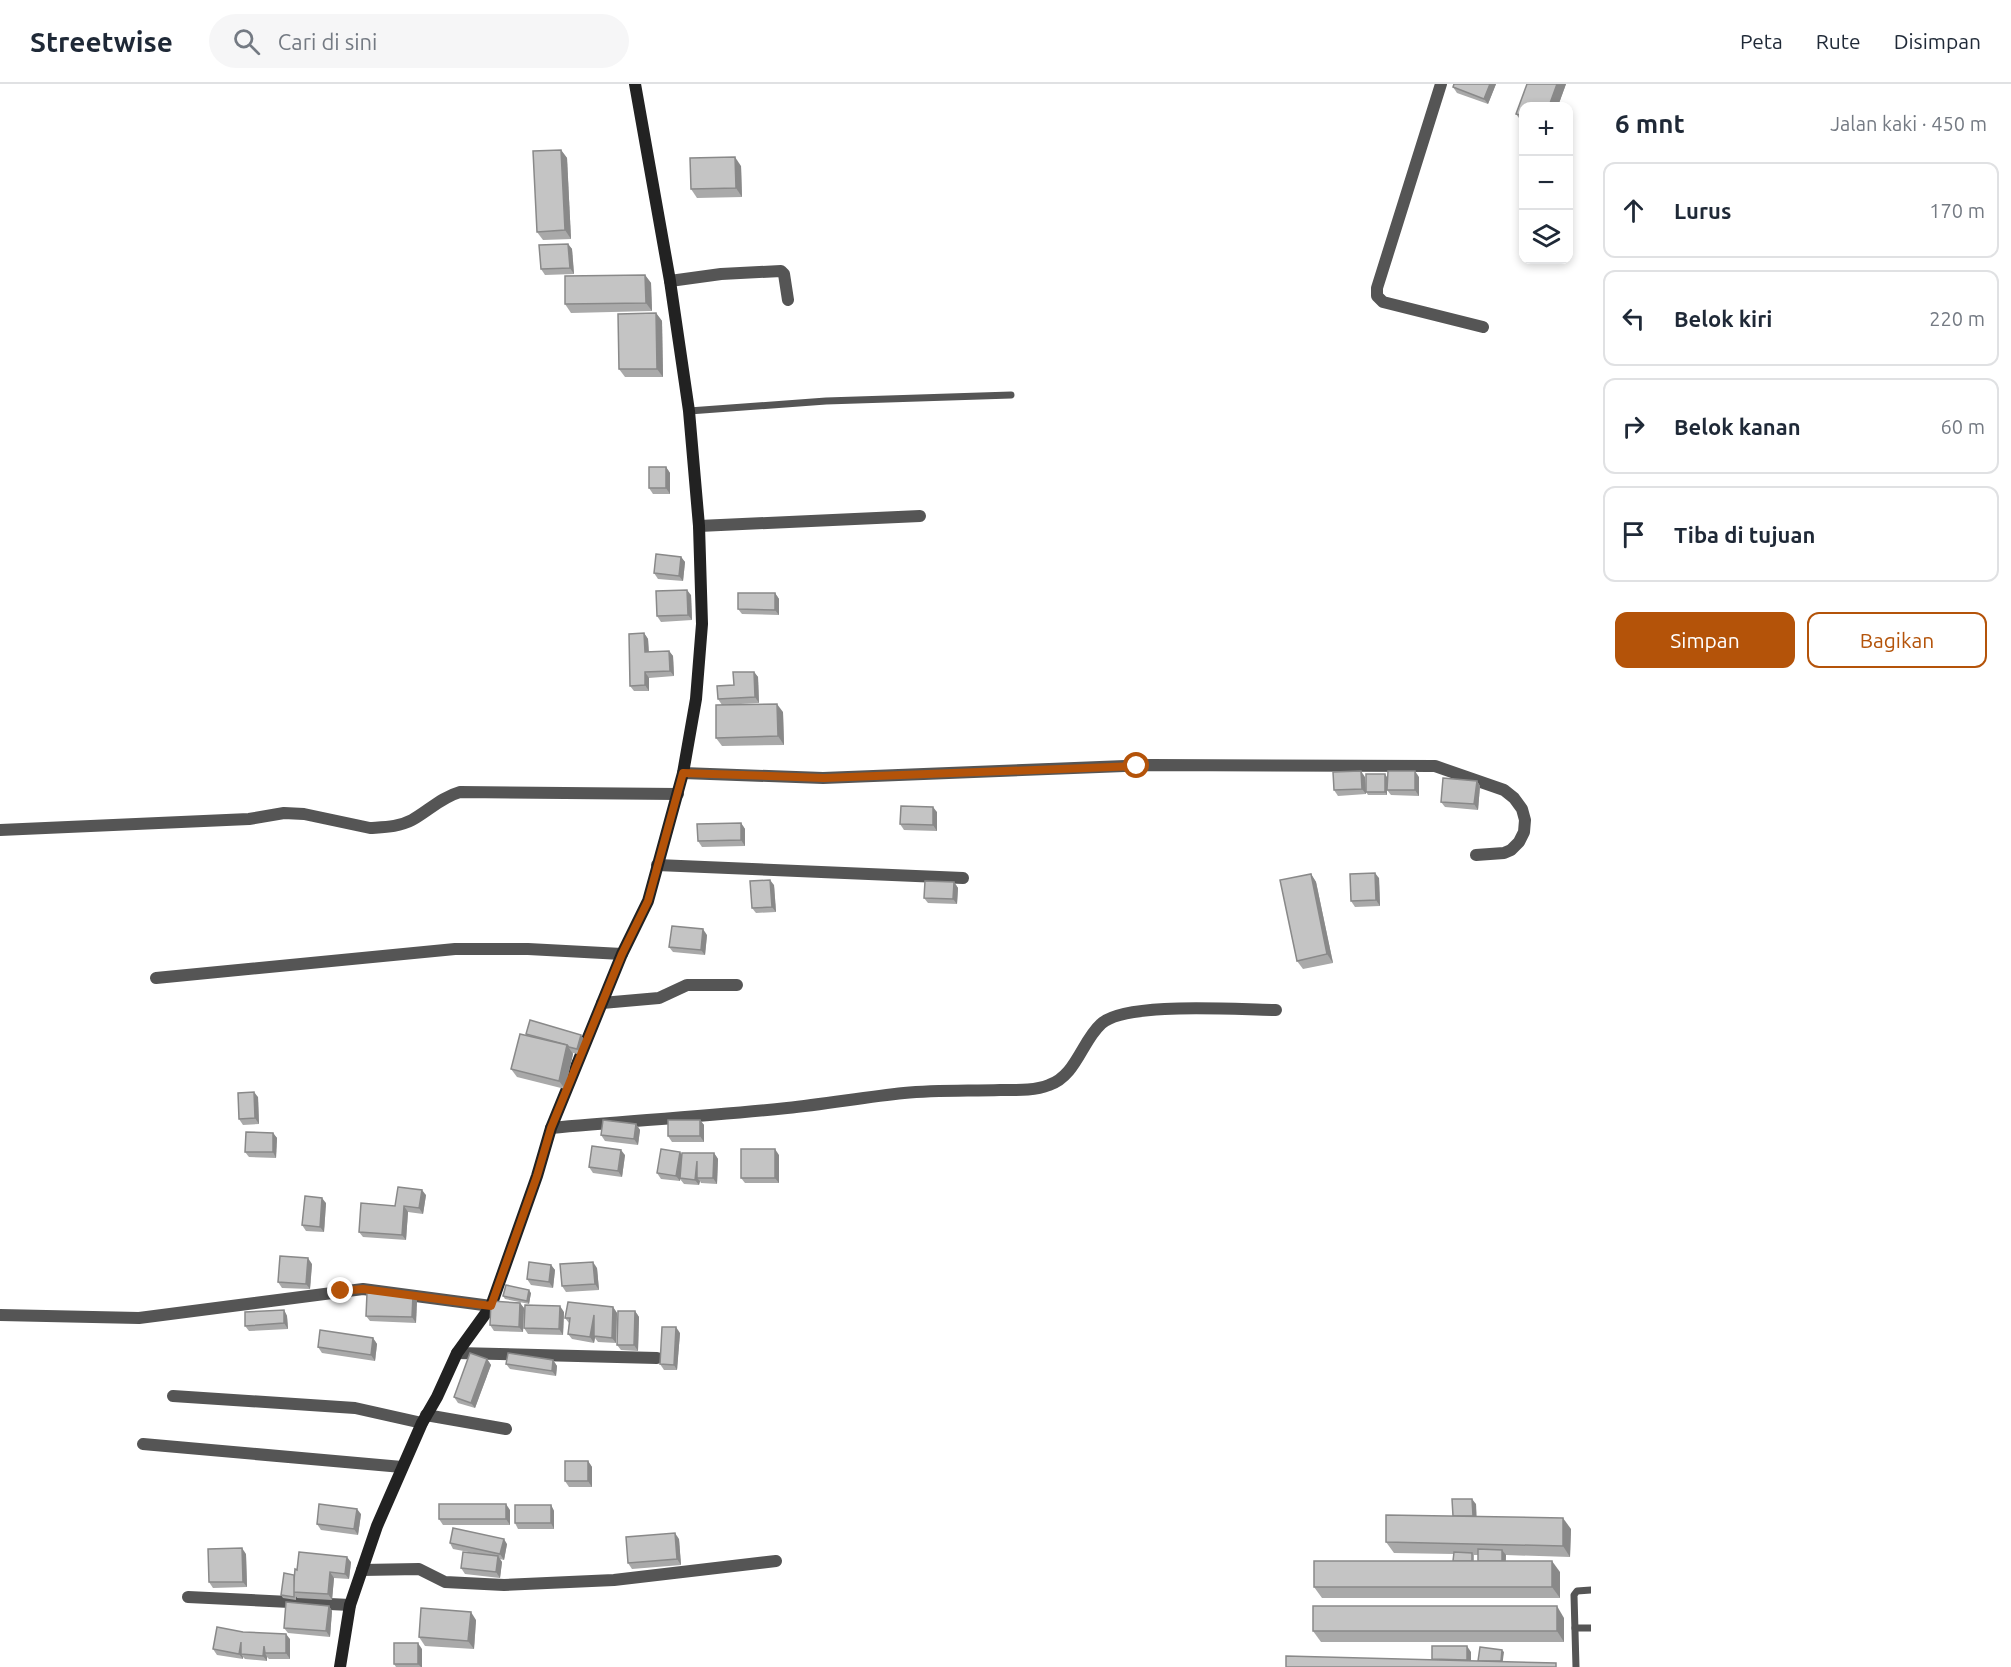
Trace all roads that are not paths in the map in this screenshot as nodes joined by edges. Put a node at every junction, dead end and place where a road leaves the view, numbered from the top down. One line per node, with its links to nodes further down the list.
1 (635, 84): 3 (main road)
2 (1441, 84): 5 (street)
3 (670, 281): 4 (street); 7 (main road)
4 (788, 300)
5 (1483, 327)
6 (1011, 394): 7 (lane)
7 (689, 411): 9 (main road)
8 (920, 516): 9 (street)
9 (699, 526): 10 (main road)
10 (683, 773): 11 (main road); 13 (street)
11 (678, 794): 12 (street); 14 (main road)
12 (0, 830)
13 (1476, 855)
14 (657, 865): 15 (street); 16 (main road)
15 (963, 878)
16 (622, 954): 17 (street); 19 (main road)
17 (156, 978)
18 (737, 985): 19 (street)
19 (602, 1003): 21 (main road)
20 (1276, 1010): 21 (street)
21 (551, 1128): 22 (main road)
22 (491, 1306): 23 (street); 24 (main road)
23 (0, 1315)
24 (457, 1353): 25 (street); 27 (main road)
25 (657, 1358)
26 (173, 1396): 27 (street)
27 (424, 1419): 28 (street); 30 (main road)
28 (506, 1429)
29 (143, 1444): 30 (street)
30 (402, 1467): 32 (main road)
31 (776, 1561): 32 (street)
32 (362, 1570): 35 (main road)
33 (1591, 1590): 37 (lane)
34 (188, 1597): 35 (street)
35 (350, 1605): 38 (main road)
36 (1591, 1628): 37 (lane)
37 (1575, 1629): 39 (lane)
38 (340, 1667)
39 (1576, 1667)

